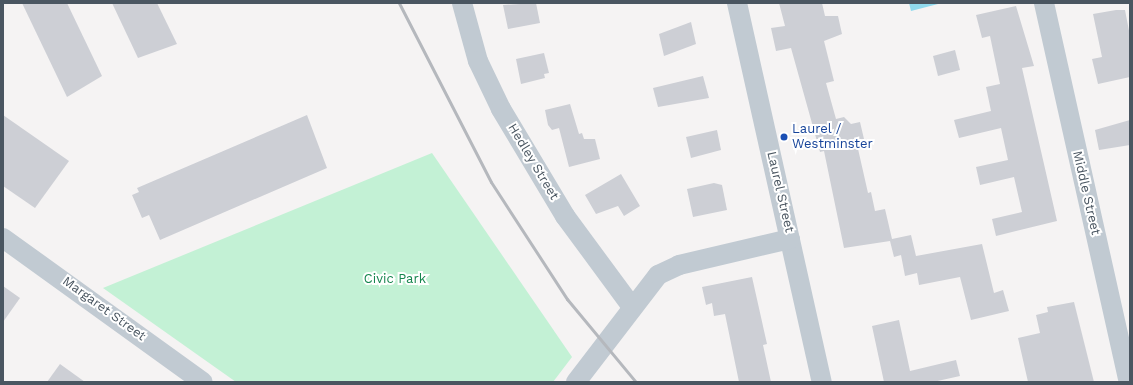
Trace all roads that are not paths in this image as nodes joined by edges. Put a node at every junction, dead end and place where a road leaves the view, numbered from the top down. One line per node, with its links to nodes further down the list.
1 (462, 3): 6 (street, Hedley Street)
2 (737, 3): 5 (street, Laurel Street)
3 (1044, 3): 10 (street, Middle Street)
4 (3, 238): 7 (street, Margaret Street)
5 (790, 239): 6 (street); 9 (street, Laurel Street)
6 (632, 306): 8 (street)
7 (204, 382)
8 (576, 382)
9 (822, 382)
10 (1129, 382)

